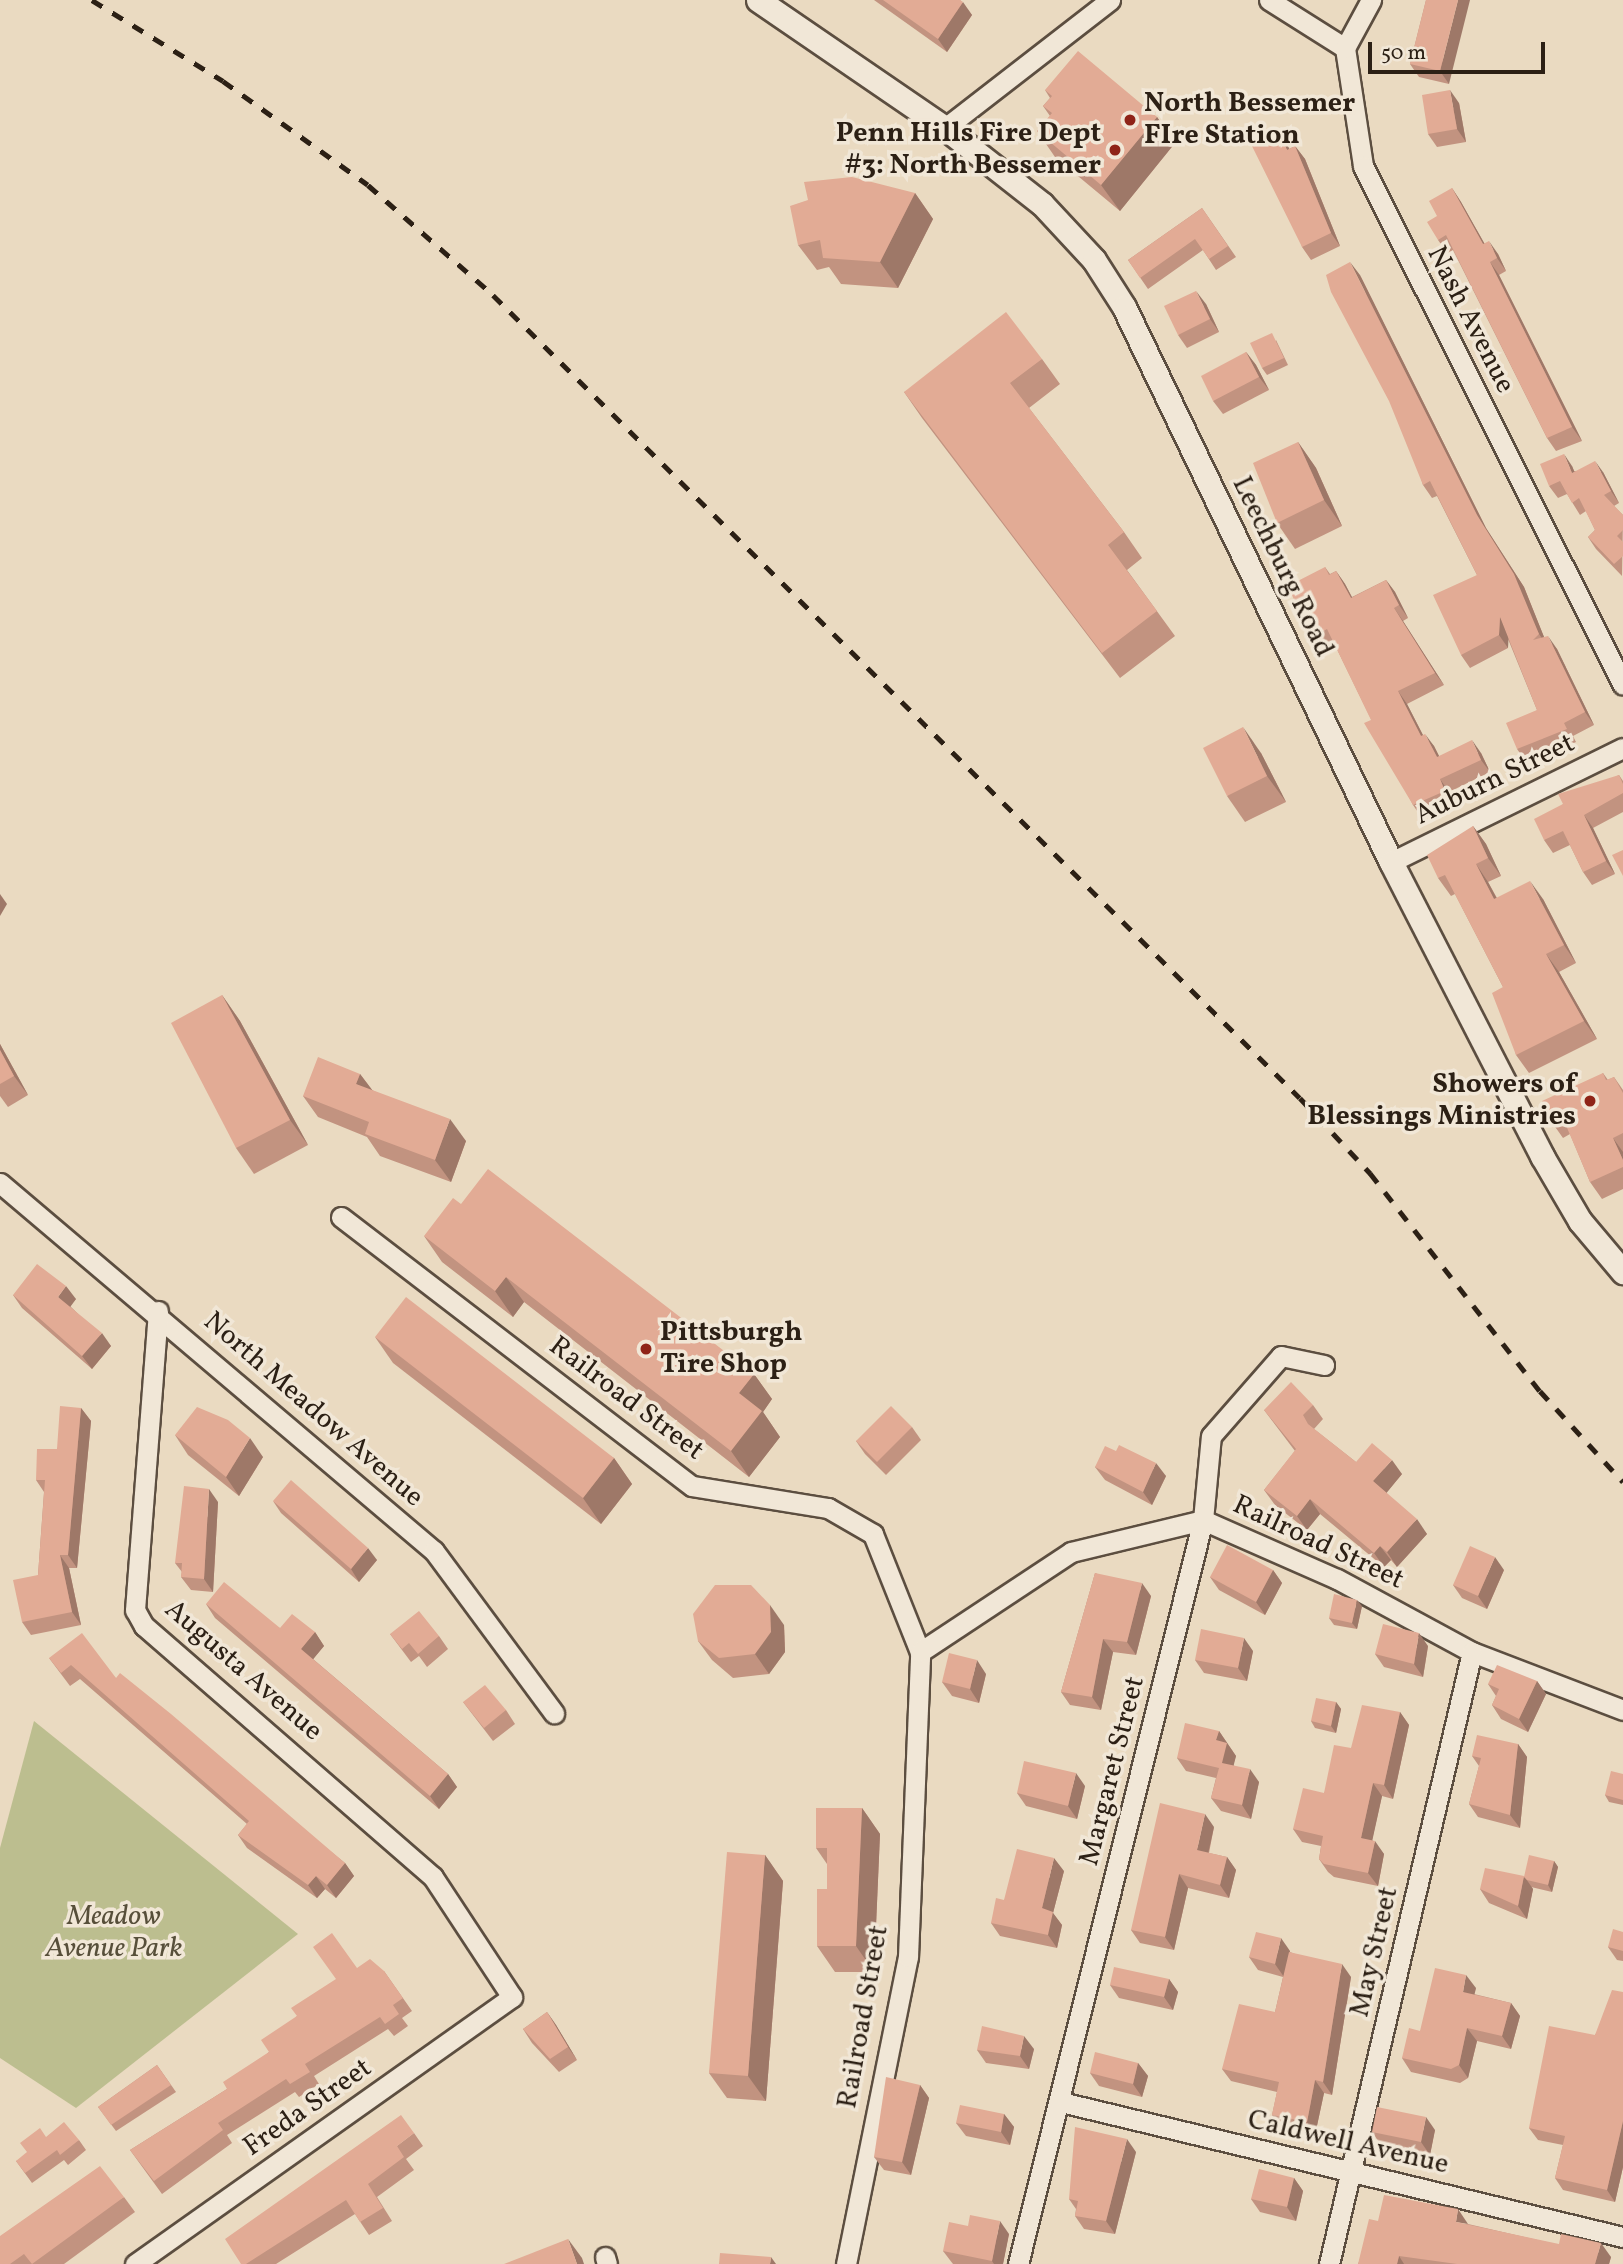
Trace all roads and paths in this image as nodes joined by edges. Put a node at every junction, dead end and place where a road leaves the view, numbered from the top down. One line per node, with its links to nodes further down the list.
1 (758, 0): 6 (street, Leechburg Road)
2 (1110, 0): 6 (street)
3 (1269, 0): 5 (street)
4 (1371, 0): 5 (street)
5 (1345, 48): 7 (street, Nash Avenue)
6 (945, 128): 9 (street, Leechburg Road)
7 (1623, 685)
8 (1623, 748): 9 (street, Auburn Street)
9 (1391, 862): 12 (street, Leechburg Road)
10 (0, 1183): 13 (street, North Meadow Avenue)
11 (341, 1217): 16 (street, Railroad Street)
12 (1623, 1272)
13 (158, 1311): 19 (street, North Meadow Avenue); 20 (street, Augusta Avenue)
14 (1324, 1365): 15 (street, Margaret Street)
15 (1203, 1520): 16 (street, Railroad Street); 17 (street, Railroad Street); 21 (street, Margaret Street)
16 (920, 1652): 25 (street, Railroad Street)
17 (1472, 1652): 18 (street, Railroad Street); 22 (street, May Street)
18 (1623, 1710)
19 (554, 1713)
20 (512, 1997): 24 (street, Freda Street)
21 (1060, 2102): 22 (street, Caldwell Avenue); 26 (street, Margaret Street)
22 (1353, 2174): 23 (street, Caldwell Avenue); 27 (street, May Street)
23 (1623, 2237)
24 (135, 2264)
25 (846, 2264)
26 (1018, 2264)
27 (1329, 2264)

